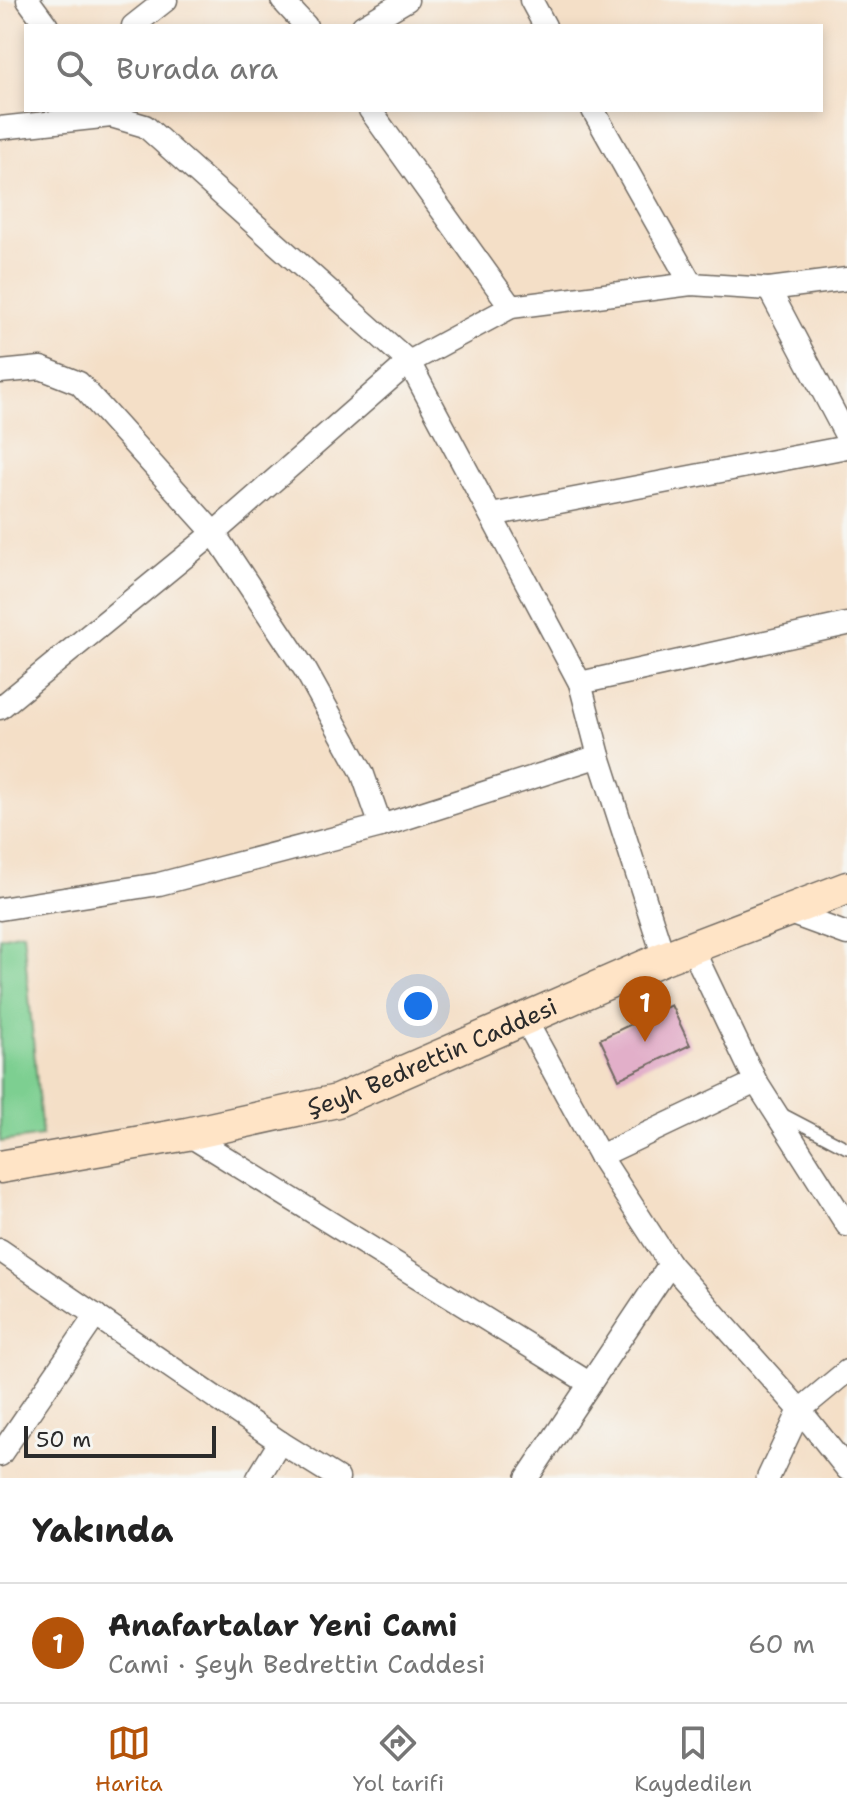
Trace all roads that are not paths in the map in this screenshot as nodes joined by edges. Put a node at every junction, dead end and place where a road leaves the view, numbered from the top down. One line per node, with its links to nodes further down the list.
1 (28, 0): 6 (street)
2 (166, 0): 7 (street)
3 (282, 0): 8 (street)
4 (407, 0): 9 (street)
5 (531, 0): 10 (street)
6 (46, 24)
7 (136, 24)
8 (304, 24)
9 (366, 24)
10 (544, 24)
11 (371, 112): 18 (street)
12 (594, 112): 16 (street)
13 (109, 113): 14 (street); 19 (street)
14 (0, 128)
15 (847, 279): 17 (street)
16 (691, 284): 17 (street); 18 (street)
17 (769, 289): 21 (street)
18 (511, 307): 19 (street)
19 (409, 362): 23 (street); 24 (street)
20 (0, 372): 24 (street)
21 (847, 437)
22 (847, 447): 23 (street)
23 (491, 515): 26 (street)
24 (214, 533): 27 (street); 29 (street)
25 (847, 624): 26 (street)
26 (580, 683): 28 (street)
27 (0, 708)
28 (599, 756): 29 (street); 34 (street)
29 (381, 826): 31 (street)
30 (847, 888): 32 (main road, Şeyh Bedrettin Caddesi)
31 (0, 909)
32 (784, 911): 33 (street); 34 (main road, Şeyh Bedrettin Caddesi)
33 (847, 934)
34 (678, 953): 35 (main road, Şeyh Bedrettin Caddesi); 36 (street)
35 (525, 1019): 38 (main road, Şeyh Bedrettin Caddesi); 40 (street)
36 (756, 1082): 37 (street); 40 (street)
37 (773, 1110): 39 (lane); 42 (street)
38 (187, 1134): 41 (main road, Şeyh Bedrettin Caddesi); 47 (street)
39 (847, 1148)
40 (600, 1156): 44 (street)
41 (0, 1167)
42 (847, 1225)
43 (0, 1250): 45 (street)
44 (670, 1264): 47 (street); 48 (street)
45 (96, 1315): 49 (street); 50 (street)
46 (847, 1371): 48 (street)
47 (589, 1383): 54 (street)
48 (800, 1410): 51 (street); 55 (street)
49 (280, 1442): 52 (street); 53 (street)
50 (0, 1455)
51 (847, 1469)
52 (258, 1478)
53 (338, 1478)
54 (527, 1478)
55 (768, 1478)

